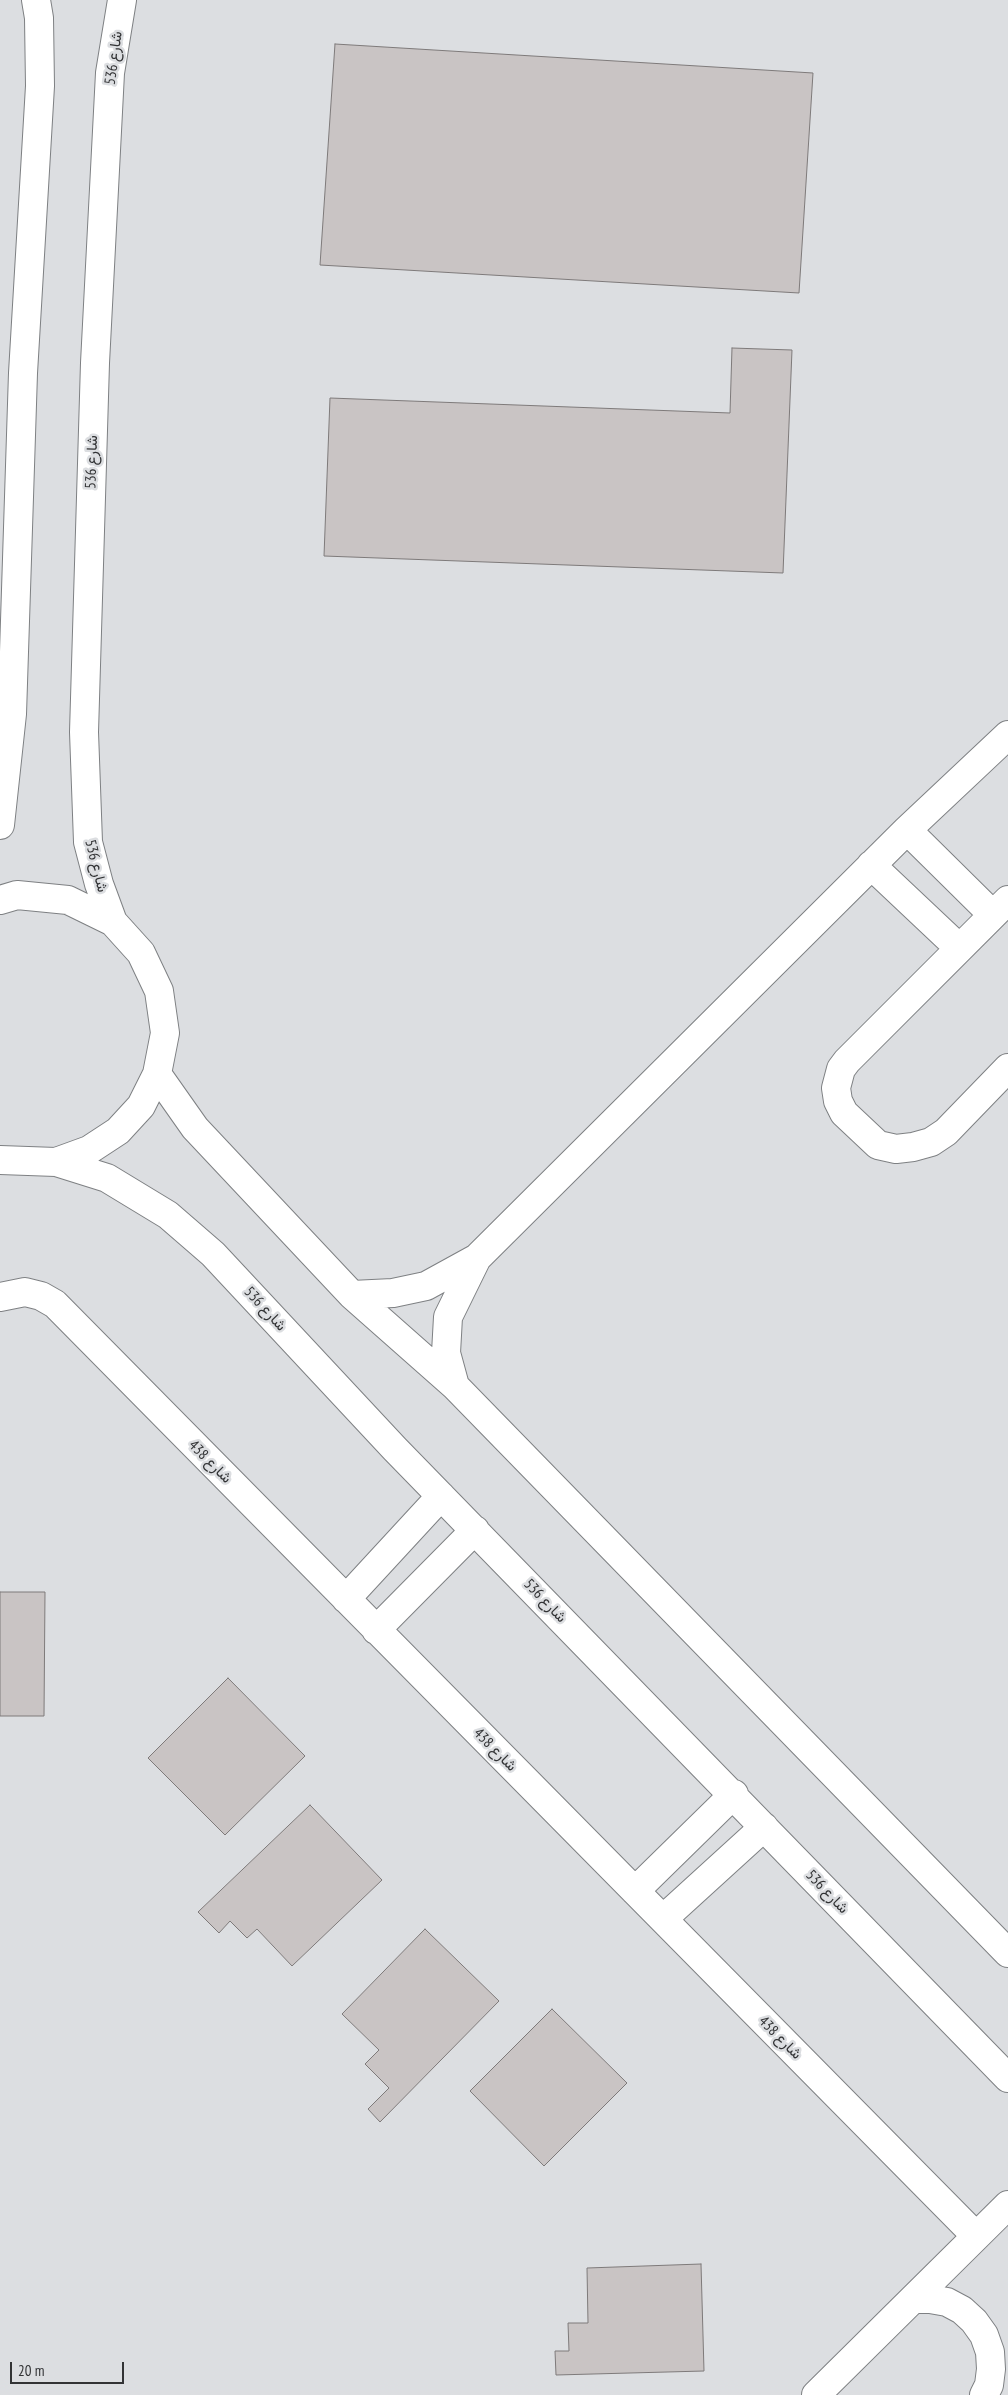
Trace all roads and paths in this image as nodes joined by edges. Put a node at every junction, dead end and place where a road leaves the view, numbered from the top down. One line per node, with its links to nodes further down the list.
1 (36, 0): 3 (street)
2 (122, 0): 11 (street, شارع 536)
3 (11, 377): 4 (street)
4 (9, 469): 6 (street)
5 (1008, 736): 7 (street)
6 (0, 826)
7 (907, 830): 8 (street); 10 (street)
8 (871, 865): 12 (street); 17 (street)
9 (0, 900): 11 (street)
10 (1001, 907): 12 (street)
11 (113, 922): 14 (street)
12 (959, 948): 13 (street)
13 (1008, 1068)
14 (157, 1074): 16 (street); 18 (street)
15 (0, 1160): 16 (street)
16 (56, 1162): 21 (street, شارع 536)
17 (477, 1258): 18 (street); 20 (street)
18 (352, 1294): 20 (street)
19 (0, 1296): 23 (street, شارع 438)
20 (455, 1386): 29 (street)
21 (441, 1496): 22 (street, شارع 536); 23 (street)
22 (475, 1530): 24 (street); 25 (street, شارع 536)
23 (346, 1599): 24 (street, شارع 438)
24 (376, 1630): 27 (street, شارع 438)
25 (734, 1794): 26 (street, شارع 536); 27 (street)
26 (764, 1827): 28 (street); 30 (street, شارع 536)
27 (635, 1891): 28 (street, شارع 438)
28 (663, 1919): 32 (street, شارع 438)
29 (1008, 1953)
30 (1008, 2078)
31 (1008, 2205): 32 (street)
32 (976, 2236): 33 (street)
33 (913, 2299): 35 (street); 36 (street)
34 (1008, 2376): 36 (street)
35 (816, 2395)
36 (986, 2395)

